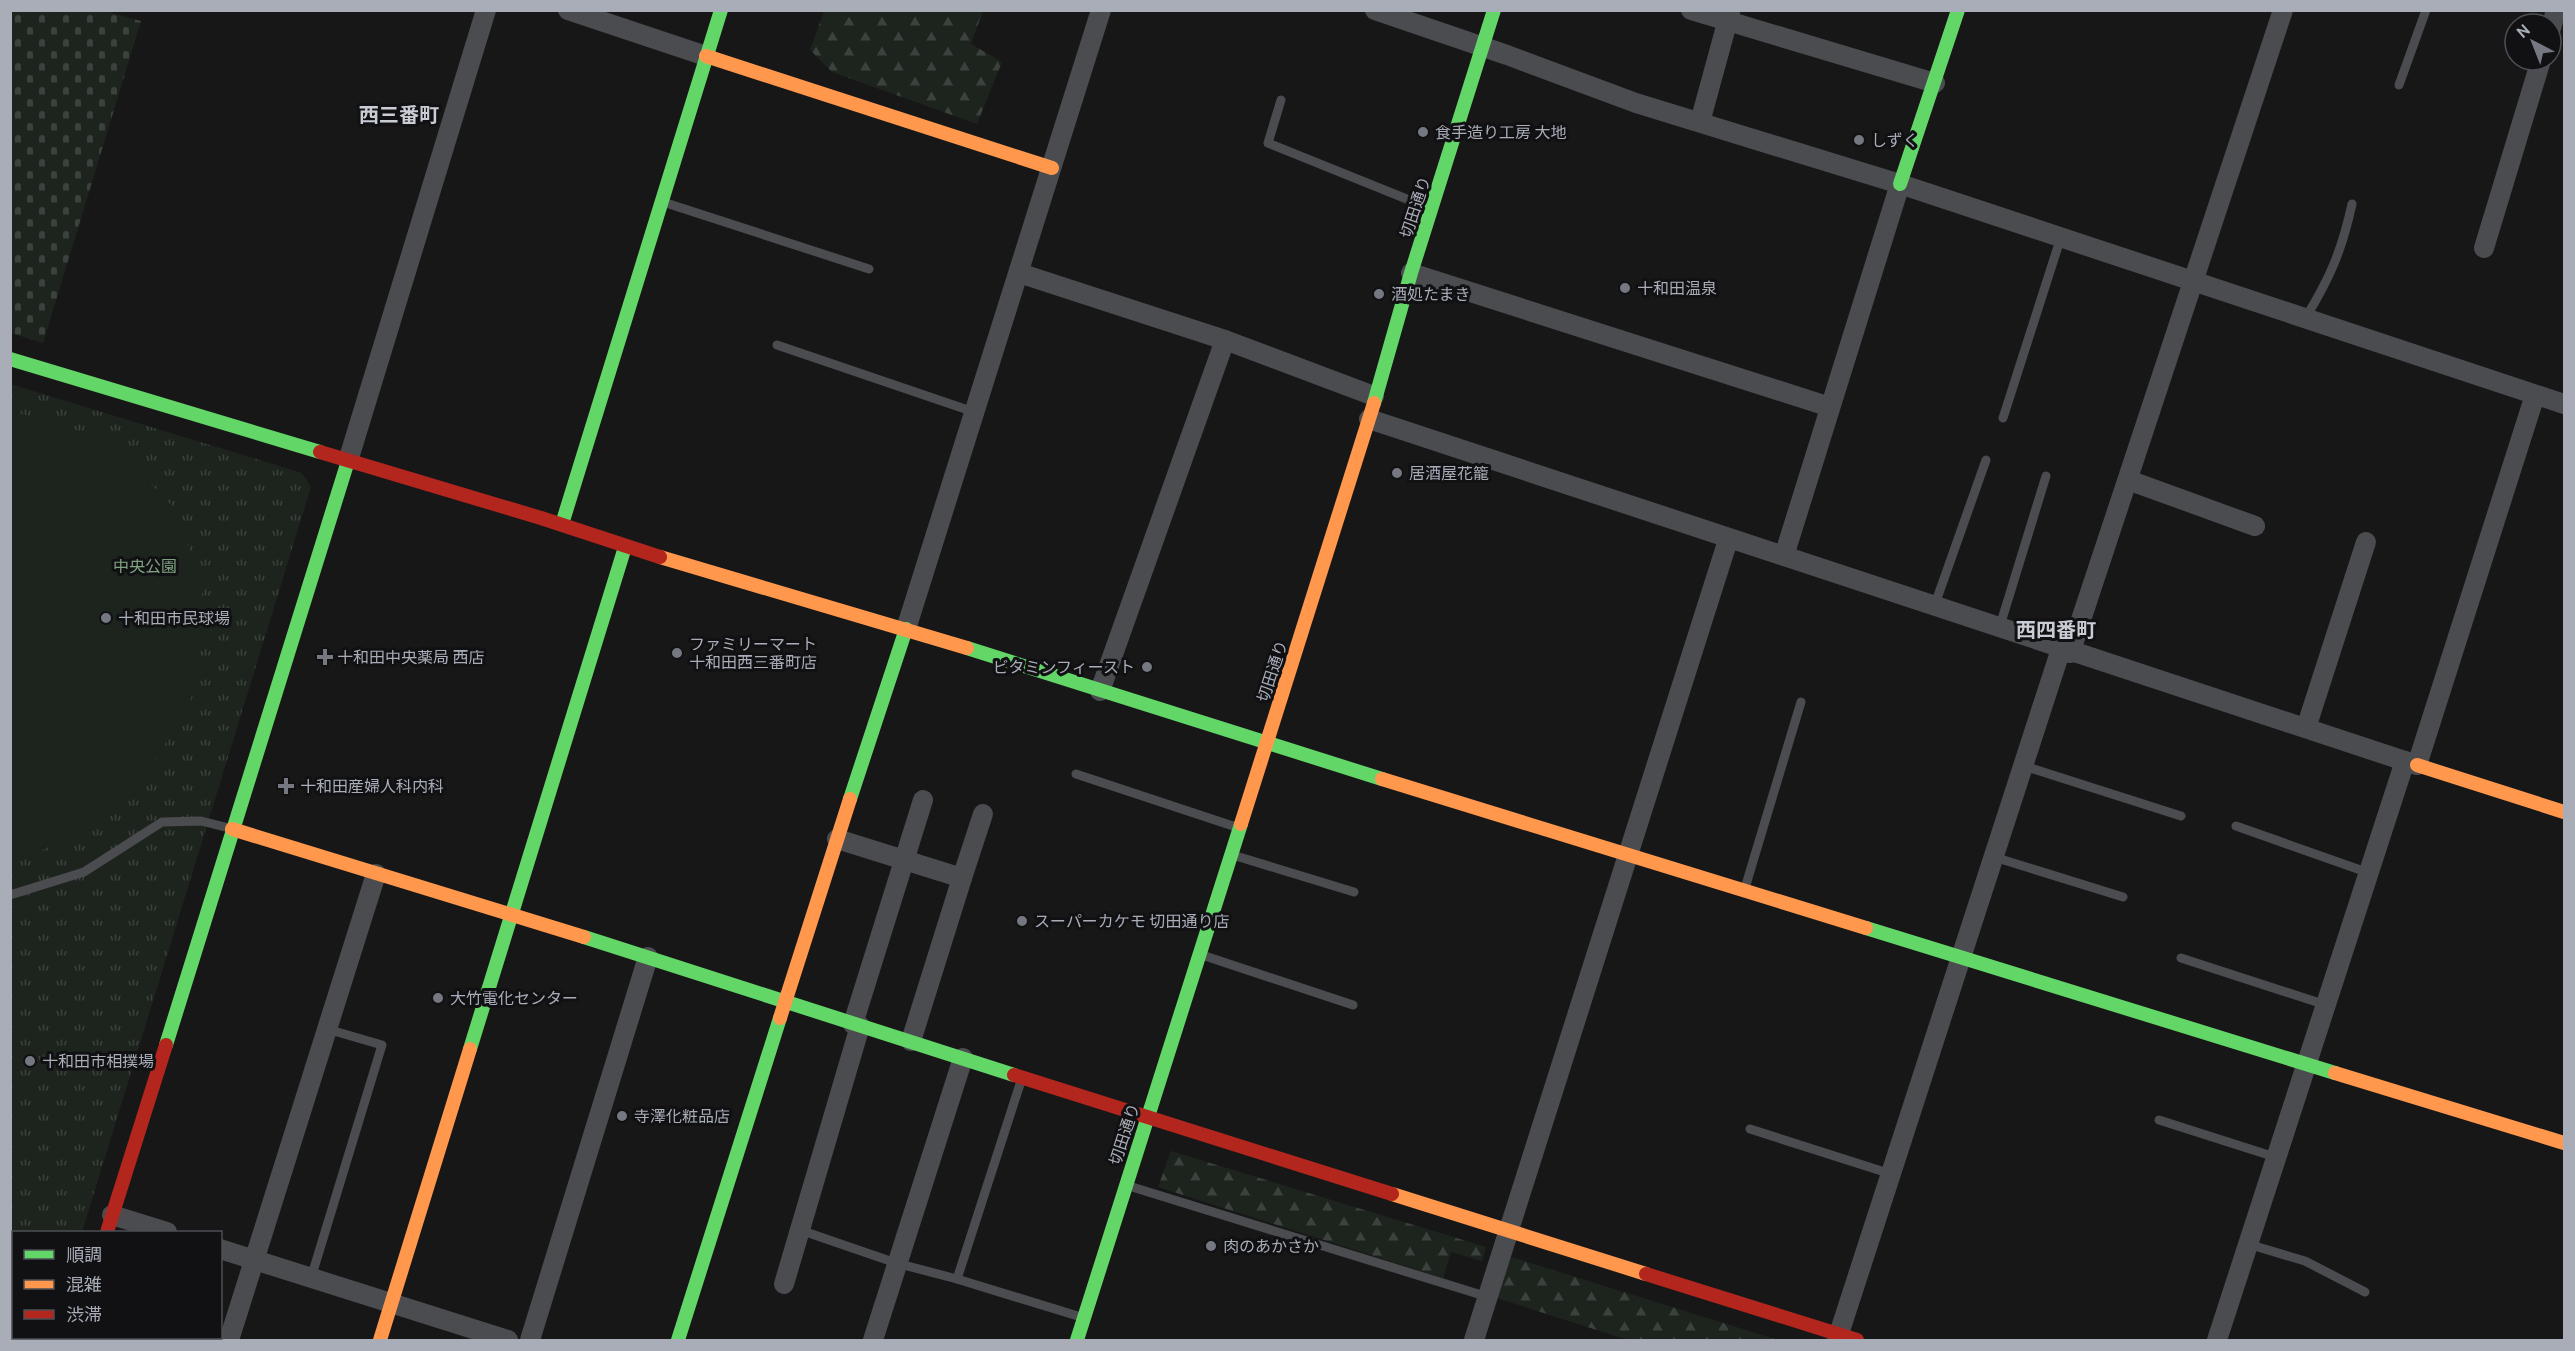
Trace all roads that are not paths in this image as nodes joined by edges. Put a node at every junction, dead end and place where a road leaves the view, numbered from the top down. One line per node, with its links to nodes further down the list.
1 (486, 10): 42 (street)
2 (568, 10): 13 (street)
3 (721, 10): 13 (street)
4 (1101, 10): 19 (street)
5 (1375, 10): 12 (street)
6 (1494, 10): 12 (street, 切田通り)
7 (1691, 10): 11 (street)
8 (1958, 10): 15 (street)
9 (2283, 10): 29 (street)
10 (2426, 10): 16 (lane)
11 (1729, 16): 15 (street); 18 (street)
12 (1483, 46): 18 (street); 23 (street, 切田通り)
13 (706, 57): 19 (street); 21 (street)
14 (2537, 72): 25 (street)
15 (1935, 83): 20 (street)
16 (2399, 85)
17 (1281, 100): 23 (lane)
18 (1700, 122): 20 (street)
19 (1052, 168): 27 (street)
20 (1900, 184): 24 (street); 37 (street)
21 (662, 202): 26 (lane); 45 (street)
22 (2352, 204): 30 (lane)
23 (1431, 209): 28 (street, 切田通り)
24 (2061, 237): 29 (street); 39 (lane)
25 (2484, 248)
26 (869, 269)
27 (1019, 273): 31 (street); 38 (street)
28 (1411, 273): 35 (street, 切田通り); 37 (street)
29 (2194, 280): 30 (street); 44 (street)
30 (2306, 317): 34 (street)
31 (1226, 340): 35 (street); 55 (street)
32 (777, 345): 38 (lane)
33 (10, 358): 42 (street)
34 (2535, 395): 36 (street); 59 (street)
35 (1374, 396): 40 (street, 切田通り)
36 (2565, 404)
37 (1830, 407): 50 (street)
38 (974, 412): 52 (street)
39 (2003, 418)
40 (1369, 419): 47 (street); 58 (street, 切田通り)
41 (1986, 460): 51 (lane)
42 (348, 461): 45 (street); 68 (street)
43 (2046, 476): 53 (lane)
44 (2128, 480): 46 (street); 54 (street)
45 (562, 524): 49 (street)
46 (2255, 526)
47 (1728, 540): 50 (street); 70 (street)
48 (2366, 542): 57 (street)
49 (625, 546): 52 (street); 81 (street)
50 (1784, 556): 51 (street)
51 (1934, 607): 53 (street)
52 (906, 628): 55 (street); 69 (street)
53 (1999, 629): 54 (street)
54 (2066, 651): 57 (street); 60 (street)
55 (1100, 691): 58 (street)
56 (1801, 702): 77 (lane)
57 (2306, 728): 59 (street)
58 (1266, 743): 67 (street, 切田通り); 70 (street)
59 (2411, 763): 63 (street); 74 (street)
60 (2024, 766): 65 (lane); 72 (street)
61 (1076, 774): 67 (lane)
62 (923, 800): 73 (street)
63 (2565, 812)
64 (982, 814): 76 (street)
65 (2181, 816)
66 (2236, 826): 74 (lane)
67 (1240, 828): 71 (street, 切田通り)
68 (232, 829): 75 (street); 79 (lane); 102 (street)
69 (837, 839): 73 (street); 86 (street)
70 (1630, 853): 77 (street); 105 (street)
71 (1231, 855): 78 (lane); 82 (street, 切田通り)
72 (1994, 857): 80 (lane); 83 (street)
73 (904, 860): 76 (street); 89 (street)
74 (2368, 873): 88 (street)
75 (376, 874): 81 (street); 90 (street)
76 (962, 878): 91 (street)
77 (1745, 888): 83 (street)
78 (1354, 892)
79 (10, 895)
80 (2123, 897)
81 (509, 915): 84 (street); 115 (street)
82 (1199, 954): 87 (lane); 95 (street, 切田通り)
83 (1962, 956): 93 (street); 100 (street)
84 (648, 957): 86 (street); 121 (street)
85 (2181, 958): 88 (lane)
86 (786, 1003): 89 (street); 122 (street)
87 (1353, 1005)
88 (2326, 1005): 93 (street)
89 (857, 1025): 91 (street); 103 (street)
90 (327, 1029): 108 (street); 110 (lane)
91 (911, 1041): 92 (street)
92 (963, 1058): 94 (street); 109 (street)
93 (2307, 1063): 98 (street); 99 (street)
94 (1023, 1076): 95 (street); 111 (lane)
95 (1147, 1116): 101 (street, 切田通り); 105 (street)
96 (2159, 1120): 99 (lane)
97 (1750, 1129): 100 (lane)
98 (2565, 1143)
99 (2275, 1157): 106 (street)
100 (1891, 1174): 117 (street)
101 (1126, 1185): 114 (lane); 116 (street, 切田通り)
102 (110, 1224): 104 (street)
103 (800, 1230): 109 (lane); 112 (street)
104 (154, 1231)
105 (1509, 1232): 114 (street); 117 (street)
106 (2248, 1244): 113 (lane); 126 (street)
107 (222, 1250): 108 (street)
108 (254, 1260): 110 (street); 118 (street)
109 (896, 1263): 111 (lane); 123 (street)
110 (311, 1278): 115 (street)
111 (957, 1279): 116 (lane)
112 (784, 1284)
113 (2366, 1292)
114 (1488, 1297): 125 (street)
115 (391, 1304): 119 (street); 120 (street)
116 (1084, 1318): 124 (street, 切田通り)
117 (1845, 1339)
118 (229, 1341)
119 (380, 1341)
120 (508, 1341)
121 (530, 1341)
122 (678, 1341)
123 (873, 1341)
124 (1077, 1341)
125 (1474, 1341)
126 (2217, 1341)

